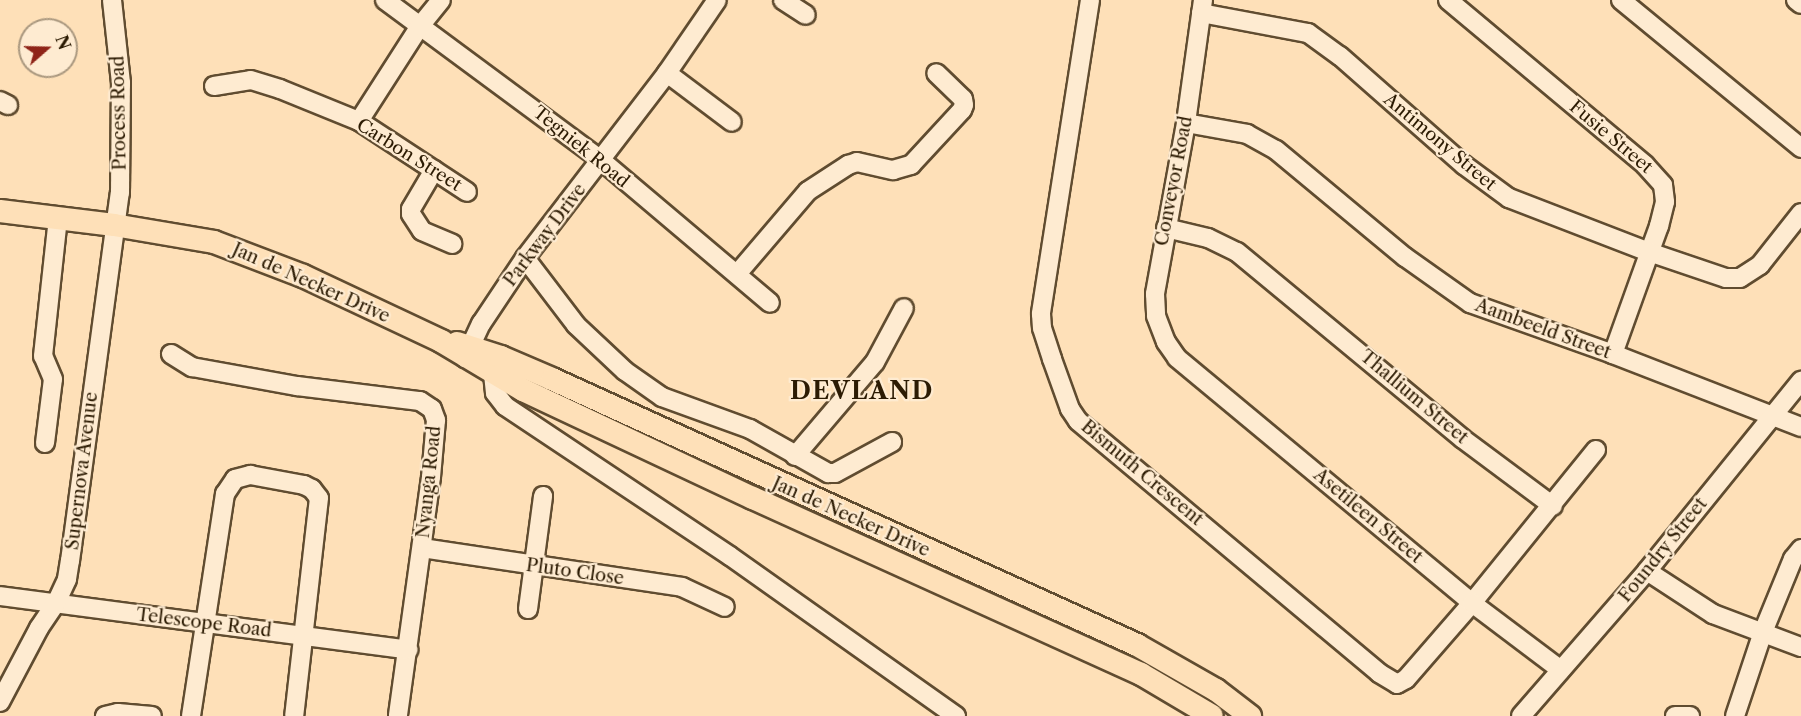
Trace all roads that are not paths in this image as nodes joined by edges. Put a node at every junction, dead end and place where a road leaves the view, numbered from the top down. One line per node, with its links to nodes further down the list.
1 (112, 0): 27 (street, Process Road)
2 (385, 0): 13 (street, Tegniek Road)
3 (441, 0): 13 (street)
4 (717, 0): 14 (street, Parkway Drive)
5 (783, 0): 12 (street)
6 (1090, 0): 55 (street, Bismuth Crescent)
7 (1448, 0): 30 (street, Fusie Street)
8 (1621, 0): 20 (street)
9 (1796, 0): 10 (street)
10 (1801, 4)
11 (1202, 6): 19 (street, Conveyor Road); 30 (street, Antimony Street)
12 (806, 15)
13 (420, 26): 17 (street); 21 (street, Tegniek Road)
14 (668, 73): 18 (street); 21 (street, Parkway Drive)
15 (936, 73): 32 (street)
16 (214, 86): 17 (street, Carbon Street)
17 (359, 121): 22 (street, Carbon Street)
18 (732, 122)
19 (1186, 123): 28 (street, Conveyor Road); 37 (street, Aambeeld Street)
20 (1801, 148)
21 (602, 160): 31 (street, Parkway Drive); 32 (street, Tegniek Road)
22 (434, 170): 23 (street, Carbon Street); 29 (street)
23 (467, 192)
24 (0, 211): 26 (main road, Jan de Necker Drive)
25 (1801, 213): 30 (street, Antimony Street)
26 (57, 218): 27 (main road, Jan de Necker Drive); 44 (street)
27 (114, 225): 35 (main road, Jan de Necker Drive); 54 (street, Supernova Avenue)
28 (1166, 228): 38 (street, Conveyor Road); 48 (street, Thallium Street)
29 (452, 243)
30 (1649, 252): 37 (street, Fusie Street)
31 (525, 258): 35 (street, Parkway Drive); 46 (street)
32 (737, 274): 33 (street, Tegniek Road)
33 (770, 303)
34 (904, 308): 46 (street)
35 (468, 352): 39 (main road, Jan de Necker Drive); 72 (main road, Jan de Necker Drive)
36 (171, 354): 49 (street, Nyanga Road)
37 (1613, 354): 41 (street, Aambeeld Street)
38 (1178, 358): 55 (street, Asetileen Street)
39 (493, 374): 70 (street); 71 (main road, Jan de Necker Drive)
40 (1801, 381): 41 (street, Foundry Street)
41 (1772, 416): 42 (street, Aambeeld Street); 52 (street, Foundry Street)
42 (1801, 427)
43 (892, 442): 46 (street)
44 (45, 443)
45 (1596, 450): 48 (street)
46 (795, 456)
47 (543, 496): 51 (street)
48 (1553, 506): 55 (street)
49 (422, 548): 51 (street, Pluto Close); 62 (street, Nyanga Road)
50 (1801, 549): 59 (street)
51 (534, 566): 56 (street, Pluto Close); 57 (street)
52 (1647, 571): 59 (street); 63 (street, Foundry Street)
53 (0, 596): 54 (street, Telescope Road)
54 (56, 603): 58 (street, Telescope Road); 64 (street, Supernova Avenue)
55 (1472, 603): 63 (street, Asetileen Street)
56 (724, 607)
57 (528, 609)
58 (205, 622): 60 (street, Telescope Road); 60 (street); 67 (street)
59 (1763, 632): 61 (street); 76 (street)
60 (304, 636): 62 (street, Telescope Road); 68 (street)
61 (1801, 647)
62 (408, 650): 69 (street, Nyanga Road)
63 (1561, 670): 73 (street, Foundry Street)
64 (0, 702)
65 (105, 716): 66 (street)
66 (152, 716)
67 (191, 716)
68 (294, 716)
69 (398, 716)
70 (956, 716)
71 (1212, 716)
72 (1250, 716)
73 (1521, 716)
74 (1675, 716): 75 (street)
75 (1690, 716)
76 (1735, 716)

